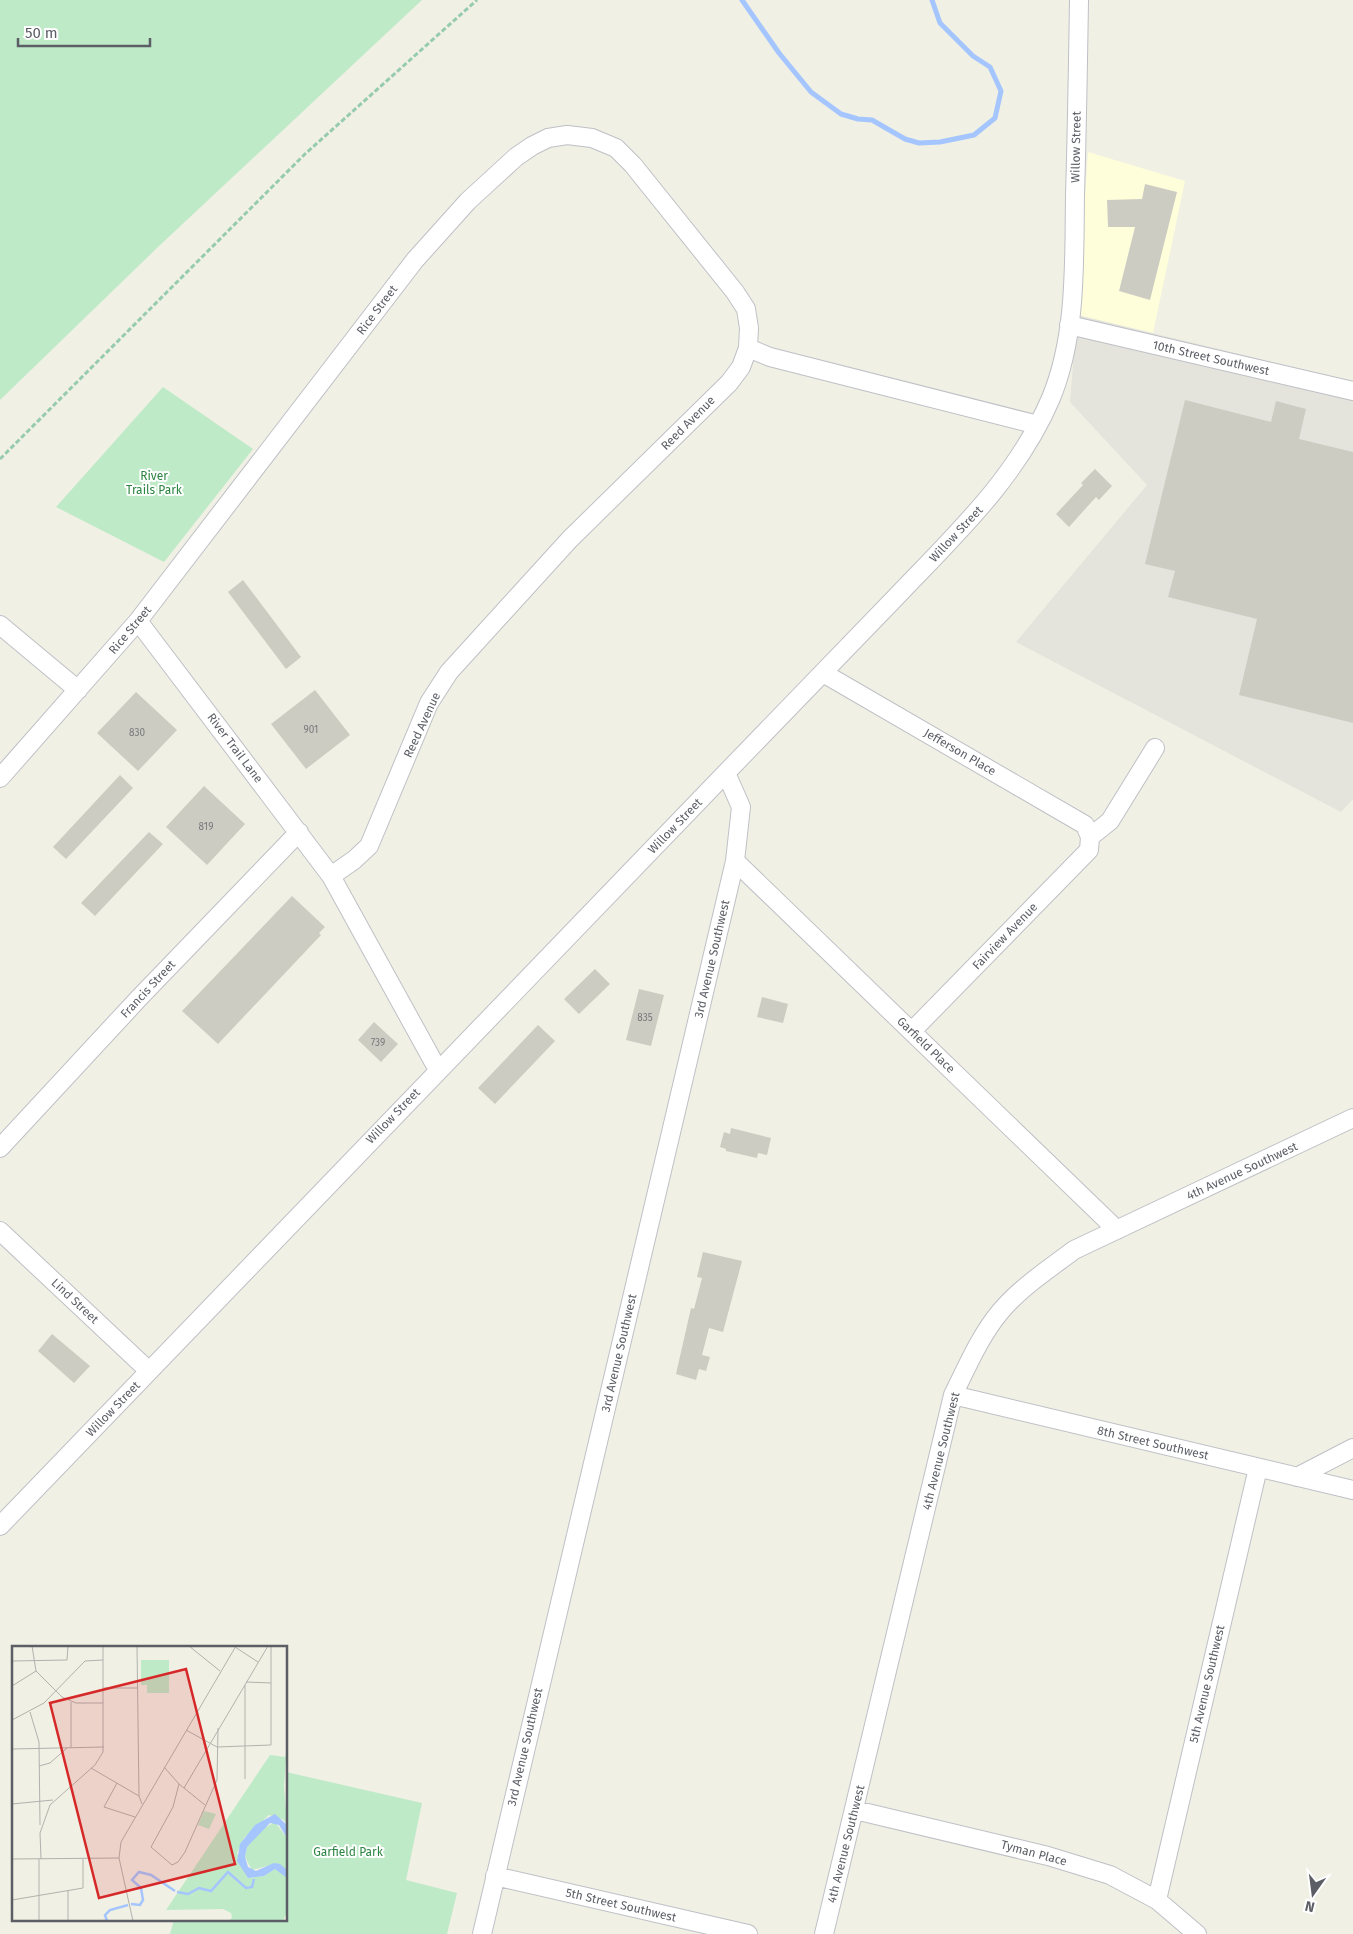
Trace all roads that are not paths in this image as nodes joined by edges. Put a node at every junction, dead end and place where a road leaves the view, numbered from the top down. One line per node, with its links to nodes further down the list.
1 (1079, 0): 2 (street, Willow Street)
2 (1069, 325): 5 (street, 10th Street Southwest); 6 (street, Willow Street)
3 (748, 348): 4 (street, Rice Street); 6 (street); 7 (street, Rice Street)
4 (729, 383): 17 (street, Reed Avenue)
5 (1353, 391)
6 (1038, 425): 9 (street, Willow Street)
7 (138, 621): 10 (street, Rice Street); 14 (street, River Trail Lane)
8 (0, 625): 10 (street)
9 (823, 673): 12 (street, Willow Street); 15 (street, Jefferson Place)
10 (78, 690): 13 (street, Rice Street)
11 (1154, 748): 15 (street)
12 (726, 773): 16 (street, 3rd Avenue Southwest); 19 (street, Willow Street)
13 (0, 778)
14 (299, 832): 17 (street, River Trail Lane); 21 (street, Francis Street)
15 (1090, 837): 18 (street, Fairview Avenue)
16 (735, 861): 18 (street, Garfield Place); 32 (street, 3rd Avenue Southwest)
17 (331, 876): 19 (street)
18 (912, 1031): 22 (street, Garfield Place)
19 (438, 1070): 24 (street, Willow Street)
20 (1353, 1118): 22 (street, 4th Avenue Southwest)
21 (0, 1148)
22 (1117, 1230): 25 (street, 4th Avenue Southwest)
23 (0, 1231): 24 (street, Lind Street)
24 (150, 1371): 30 (street, Willow Street)
25 (953, 1395): 27 (street, 8th Street Southwest); 31 (street, 4th Avenue Southwest)
26 (1353, 1448): 28 (street)
27 (1258, 1468): 28 (street, 8th Street Southwest); 33 (street, 5th Avenue Southwest)
28 (1297, 1478): 29 (street, 8th Street Southwest)
29 (1353, 1490)
30 (0, 1526)
31 (854, 1810): 33 (street, Tyman Place); 36 (street, 4th Avenue Southwest)
32 (495, 1876): 34 (street, 3rd Avenue Southwest); 35 (street, 5th Street Southwest)
33 (1157, 1900): 37 (street, Tyman Place)
34 (482, 1934)
35 (748, 1934)
36 (824, 1934)
37 (1197, 1934)

